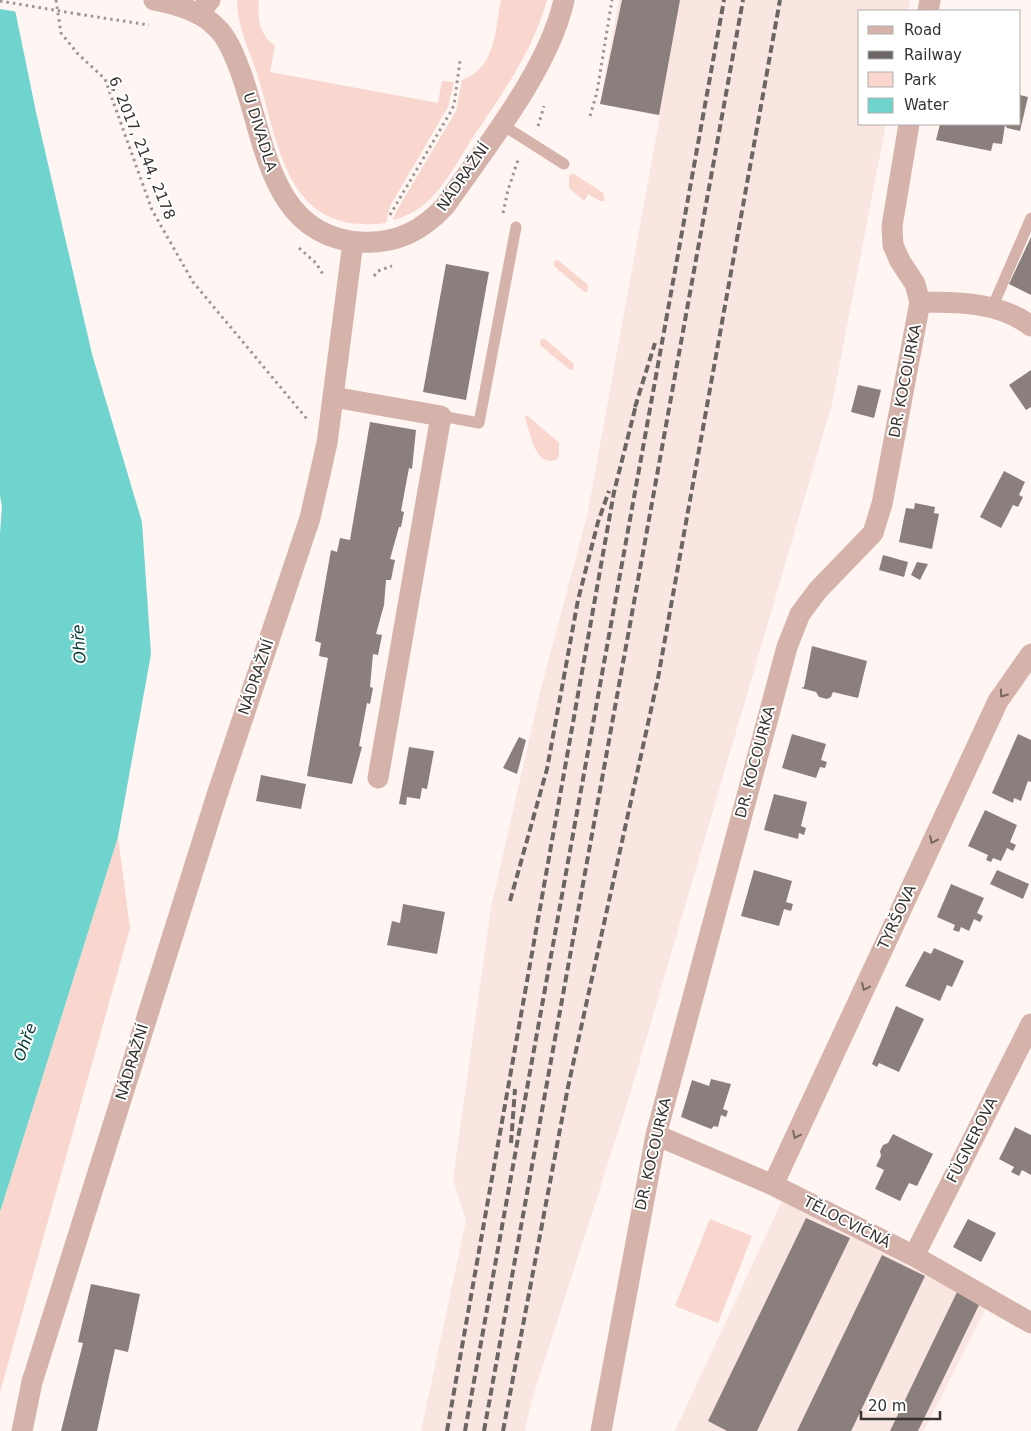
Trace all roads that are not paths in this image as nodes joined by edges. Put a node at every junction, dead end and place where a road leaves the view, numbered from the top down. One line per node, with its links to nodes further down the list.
1 (154, 0): 3 (street, U DIVADLA)
2 (564, 0): 4 (street, NÁDRAŽNÍ)
3 (204, 7): 9 (street, U DIVADLA)
4 (501, 124): 6 (lane); 9 (street, NÁDRAŽNÍ)
5 (909, 125): 10 (street)
6 (564, 164)
7 (1031, 218): 11 (lane)
8 (516, 227): 14 (lane)
9 (353, 242): 13 (street, NÁDRAŽNÍ)
10 (920, 302): 11 (street); 18 (street, DR. KOCOURKA)
11 (992, 308): 12 (street)
12 (1028, 320)
13 (333, 397): 14 (street); 22 (street, NÁDRAŽNÍ)
14 (441, 416): 16 (street)
15 (1031, 654): 19 (street, TYRŠOVA, one-way to 19)
16 (378, 778)
17 (1031, 1024): 20 (street, FÜGNEROVA)
18 (656, 1135): 19 (street, TĚLOCVIČNÁ); 23 (street, DR. KOCOURKA)
19 (773, 1185): 20 (street, TĚLOCVIČNÁ)
20 (914, 1256): 21 (street, TĚLOCVIČNÁ)
21 (1031, 1323)
22 (22, 1431)
23 (601, 1431)

